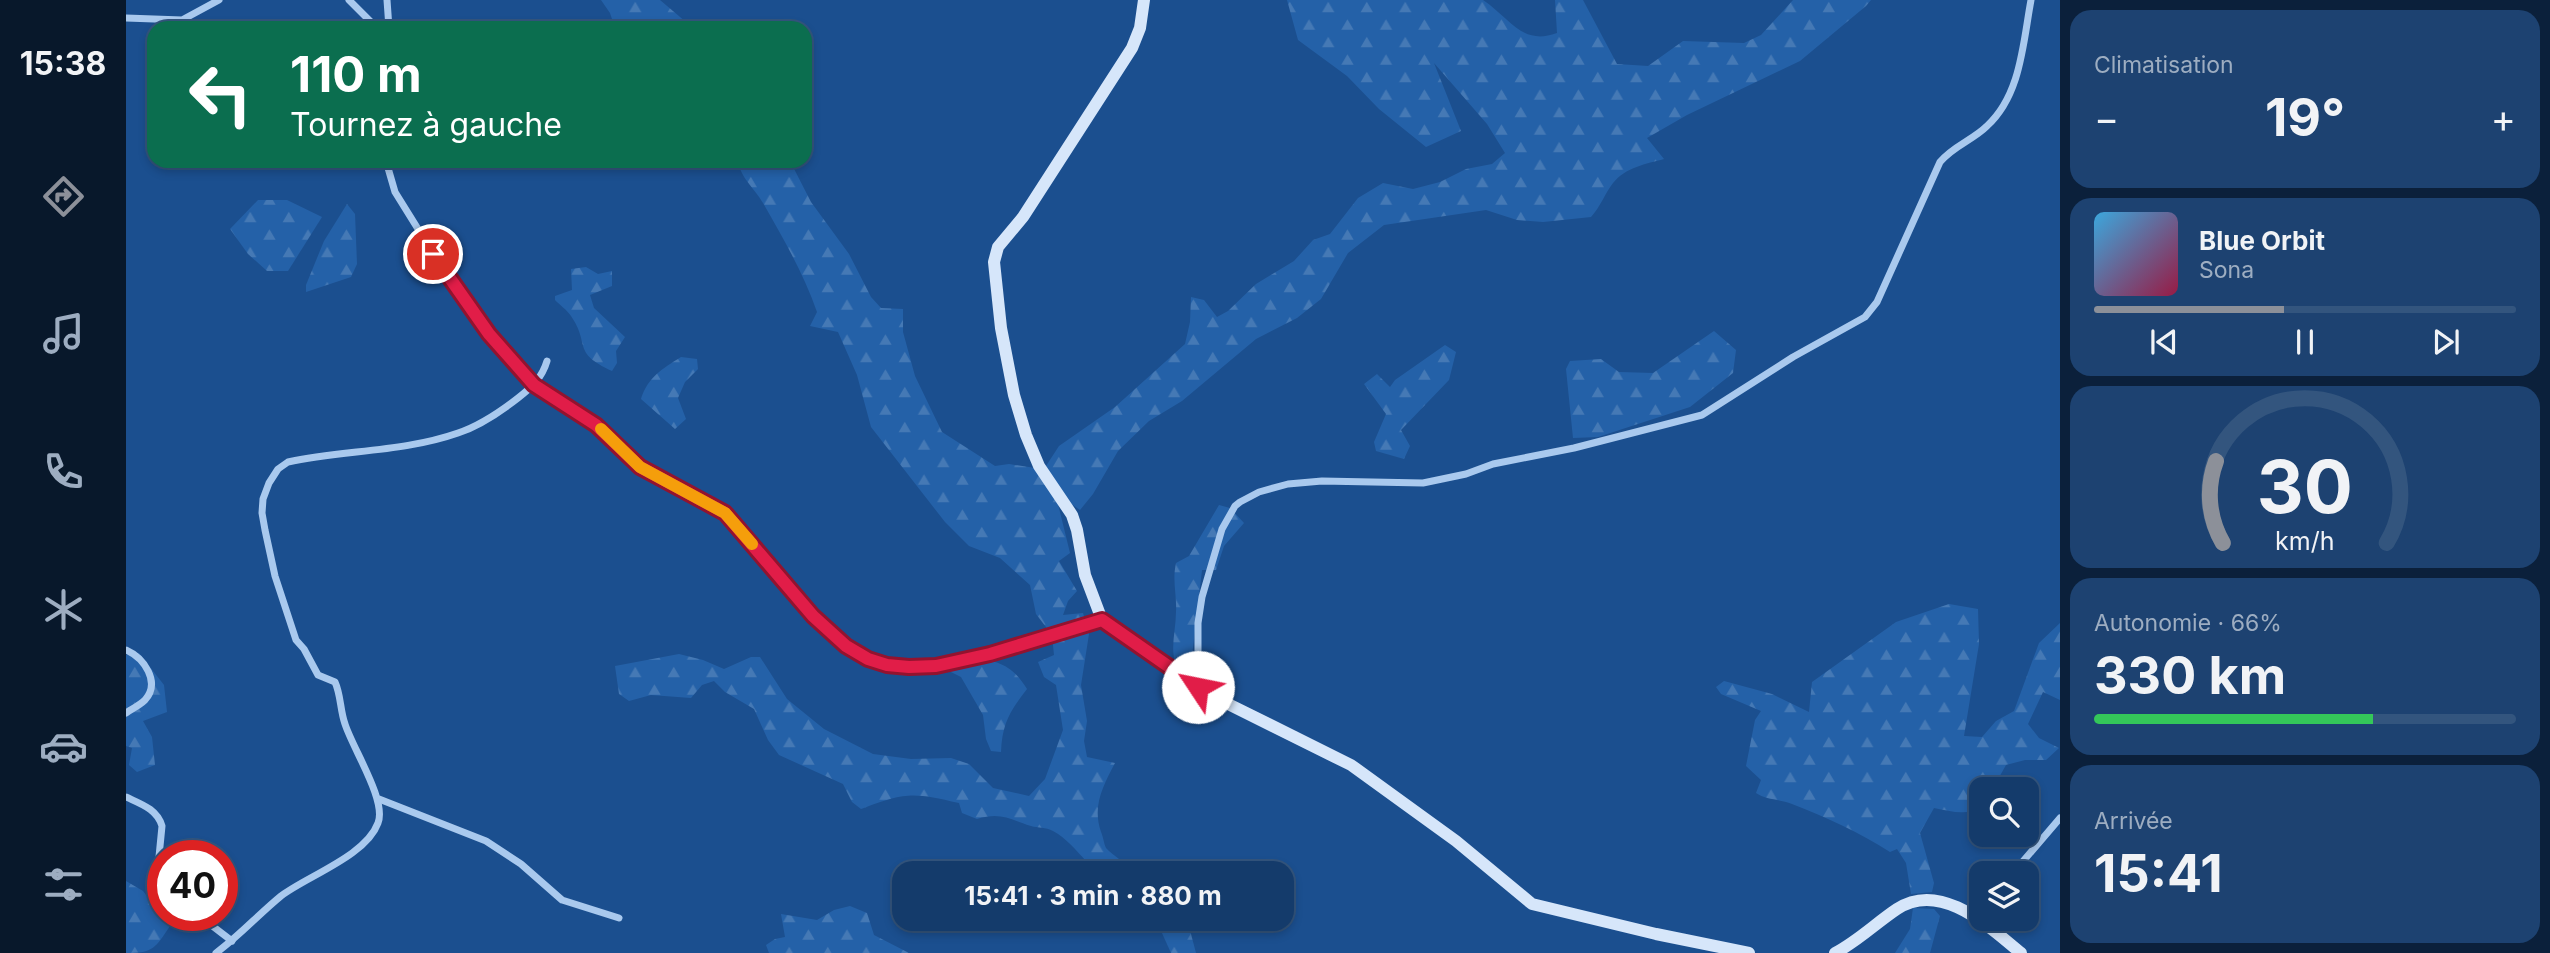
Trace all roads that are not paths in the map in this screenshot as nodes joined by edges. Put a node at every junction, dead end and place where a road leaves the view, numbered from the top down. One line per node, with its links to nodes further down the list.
1 (219, 0): 6 (street)
2 (349, 0): 7 (street)
3 (387, 0): 8 (street)
4 (1144, 0): 12 (street)
5 (2031, 0): 14 (street)
6 (126, 18)
7 (370, 21)
8 (388, 21)
9 (388, 168): 11 (street)
10 (547, 361): 11 (street)
11 (534, 385): 12 (street); 17 (street)
12 (1102, 620): 14 (street)
13 (126, 650): 15 (street)
14 (1198, 687): 27 (street)
15 (126, 713)
16 (126, 797): 19 (street)
17 (379, 799): 22 (street); 25 (street)
18 (2060, 818): 20 (street)
19 (161, 840)
20 (2023, 861)
21 (1969, 909): 28 (street)
22 (619, 918)
23 (219, 931): 25 (street)
24 (1998, 931): 29 (street)
25 (232, 941): 26 (street)
26 (216, 953)
27 (1749, 953)
28 (1835, 953)
29 (2021, 953)

